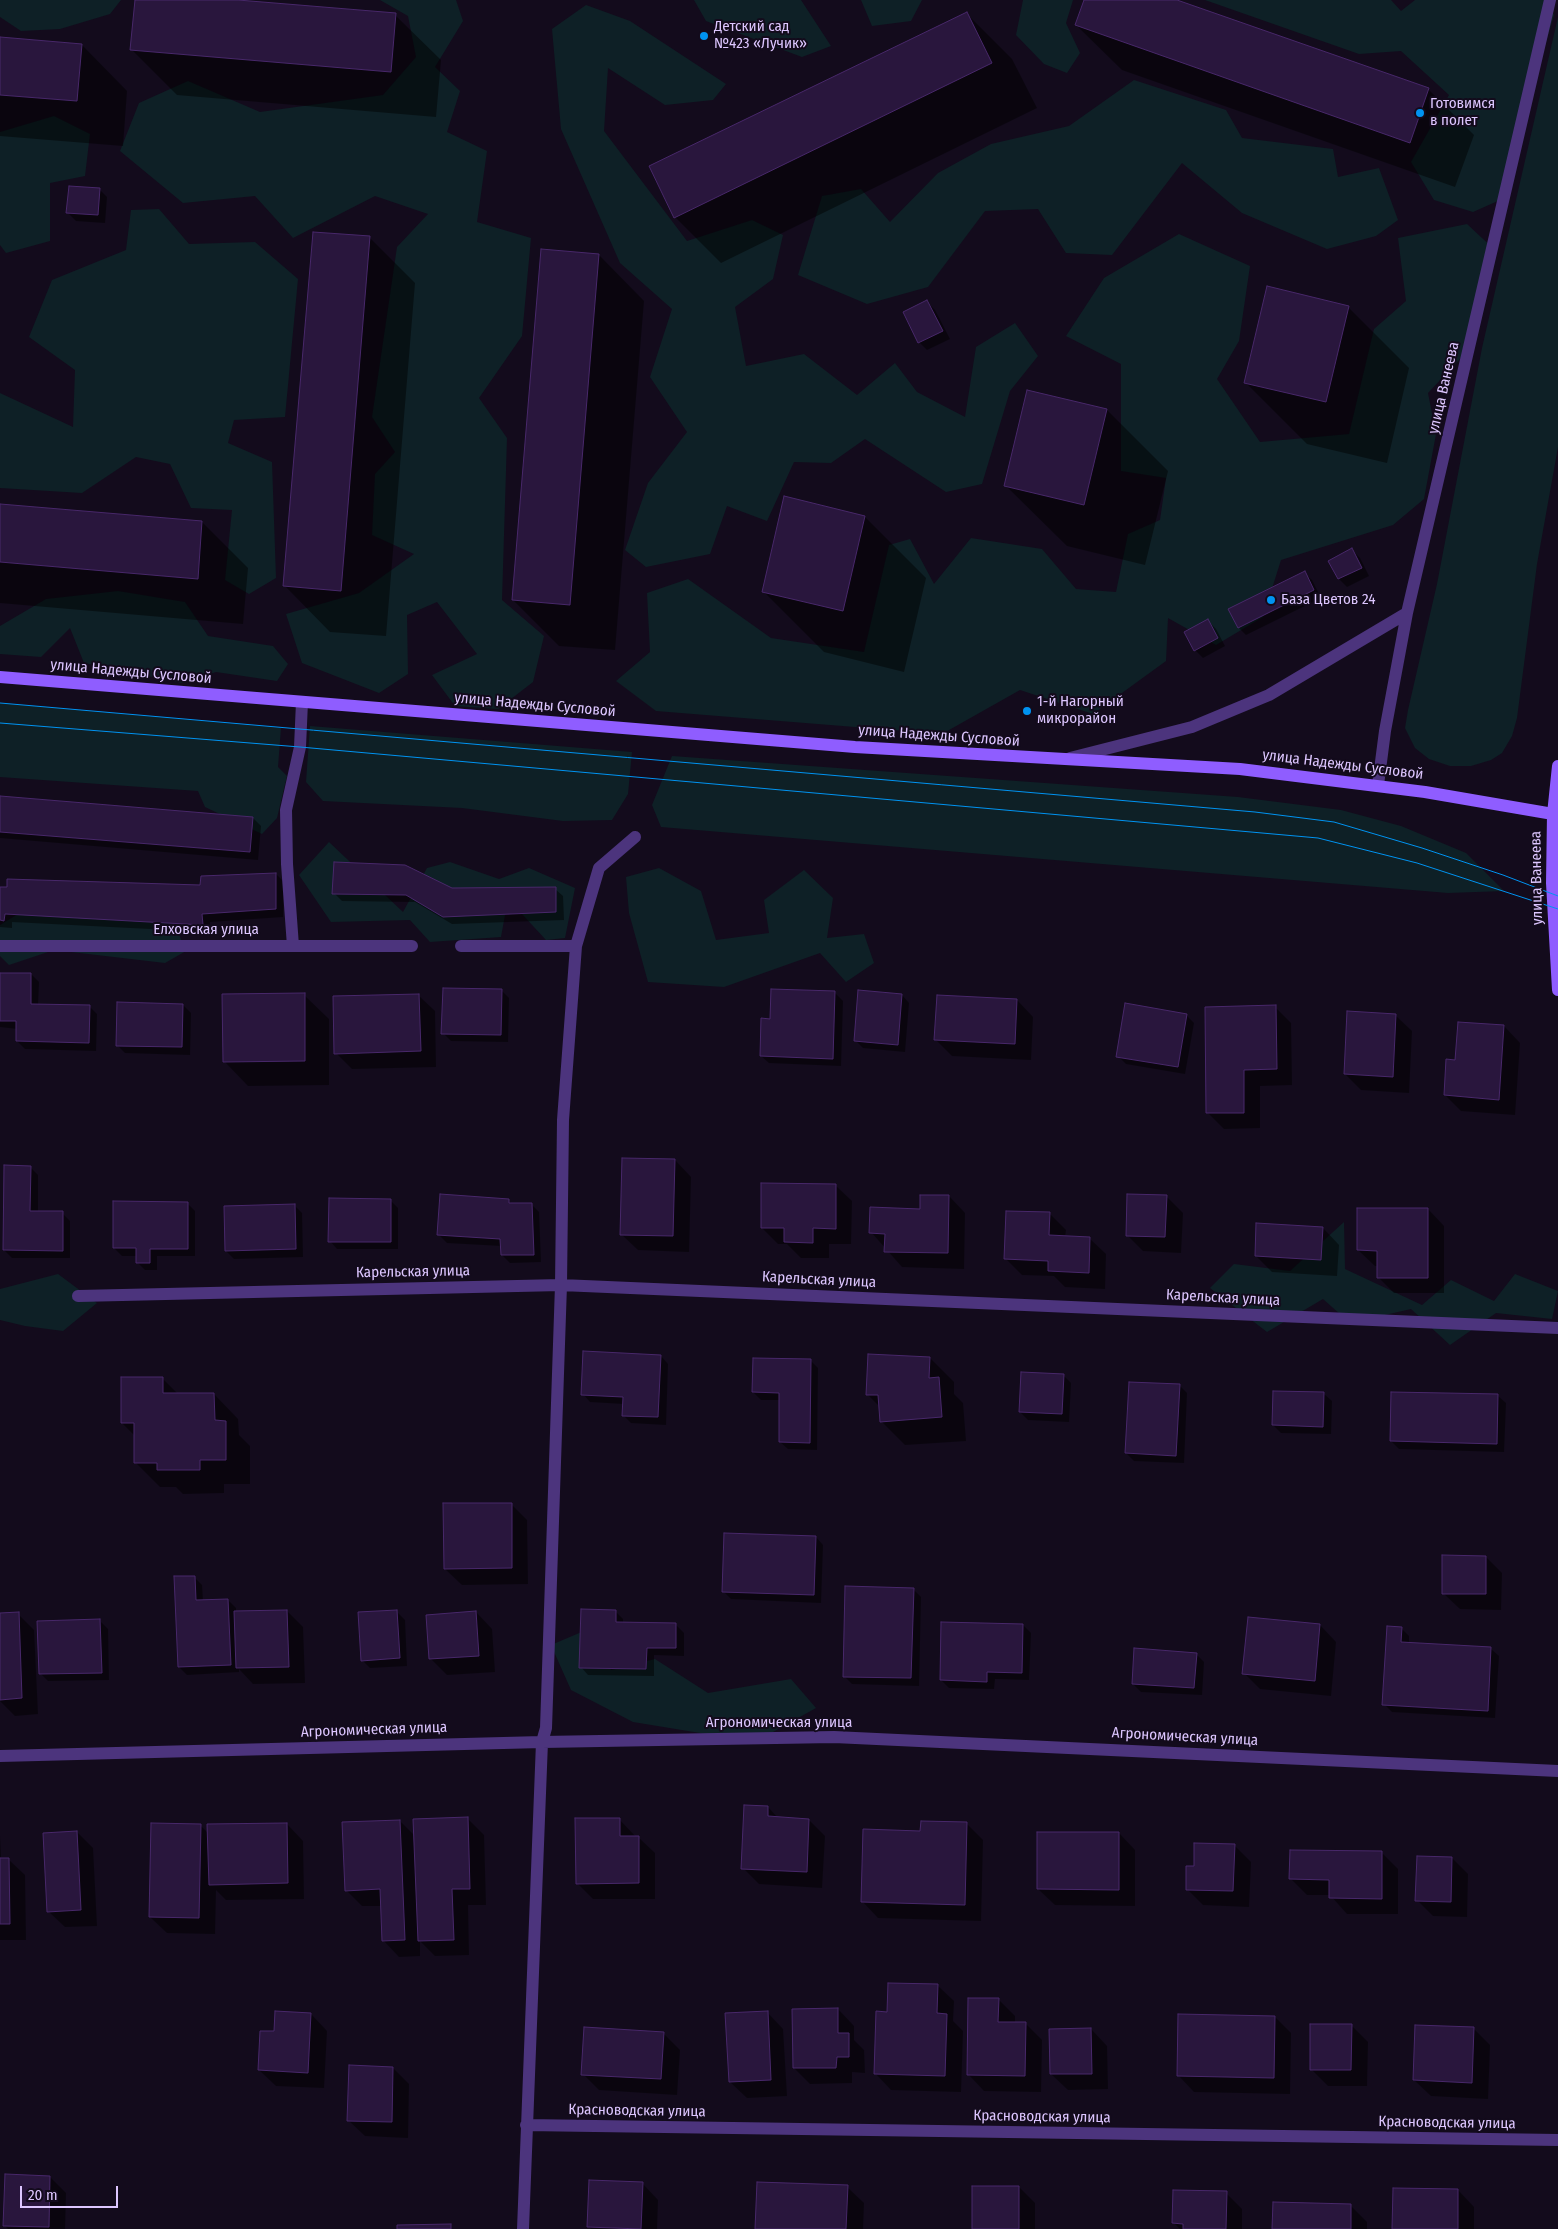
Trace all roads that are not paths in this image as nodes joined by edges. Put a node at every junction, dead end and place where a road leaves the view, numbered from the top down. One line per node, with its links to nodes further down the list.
1 (1550, 0): 2 (street, улица Ванеева)
2 (1407, 613): 5 (street, улица Надежды Сусловой); 7 (street, улица Ванеева)
3 (0, 677): 4 (main road, улица Надежды Сусловой)
4 (302, 702): 5 (main road, улица Надежды Сусловой); 12 (street)
5 (1068, 759): 7 (main road, улица Надежды Сусловой)
6 (1558, 766): 8 (main road, улица Ванеева)
7 (1378, 785): 8 (main road, улица Надежды Сусловой)
8 (1553, 814): 10 (main road, улица Ванеева)
9 (635, 837): 15 (street)
10 (1555, 884): 16 (main road, улица Ванеева)
11 (0, 946): 12 (street, Елховская улица)
12 (293, 946): 13 (street, Елховская улица)
13 (412, 946)
14 (461, 946): 15 (street)
15 (576, 946): 17 (street)
16 (1558, 990)
17 (561, 1285): 18 (street, Карельская улица); 19 (street, Карельская улица); 20 (street)
18 (78, 1296)
19 (1558, 1328)
20 (542, 1742): 21 (street, Агрономическая улица); 22 (street, Агрономическая улица); 23 (street)
21 (0, 1756)
22 (1558, 1771)
23 (526, 2125): 24 (street, Красноводская улица); 25 (street)
24 (1558, 2140)
25 (523, 2229)

